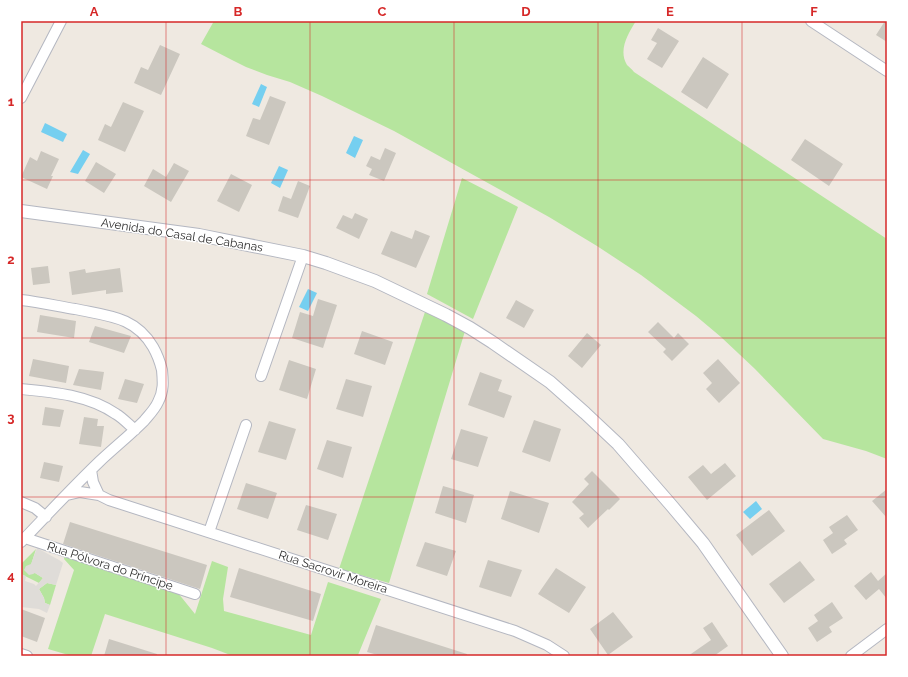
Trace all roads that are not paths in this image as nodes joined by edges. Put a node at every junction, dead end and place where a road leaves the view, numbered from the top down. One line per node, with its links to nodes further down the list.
1 (61, 21): 4 (street)
2 (811, 21): 3 (street)
3 (887, 71)
4 (21, 98)
5 (21, 211): 6 (street, Avenida do Casal de Cabanas)
6 (303, 256): 8 (street); 24 (street, Avenida do Casal de Cabanas)
7 (21, 300): 11 (street)
8 (261, 376)
9 (21, 389): 11 (street)
10 (246, 425): 17 (street)
11 (135, 430): 12 (street)
12 (91, 470): 13 (street); 14 (street)
13 (67, 495): 14 (street, Rua Sacrovir Moreira); 16 (street)
14 (99, 495): 17 (street, Rua Sacrovir Moreira)
15 (21, 502): 16 (street)
16 (46, 517): 18 (street)
17 (209, 532): 23 (street, Rua Sacrovir Moreira)
18 (23, 540): 19 (street, Rua Pólvora do Príncipe)
19 (195, 594)
20 (887, 629): 25 (street)
21 (21, 654): 22 (street)
22 (27, 656)
23 (564, 656)
24 (782, 656)
25 (851, 656)

